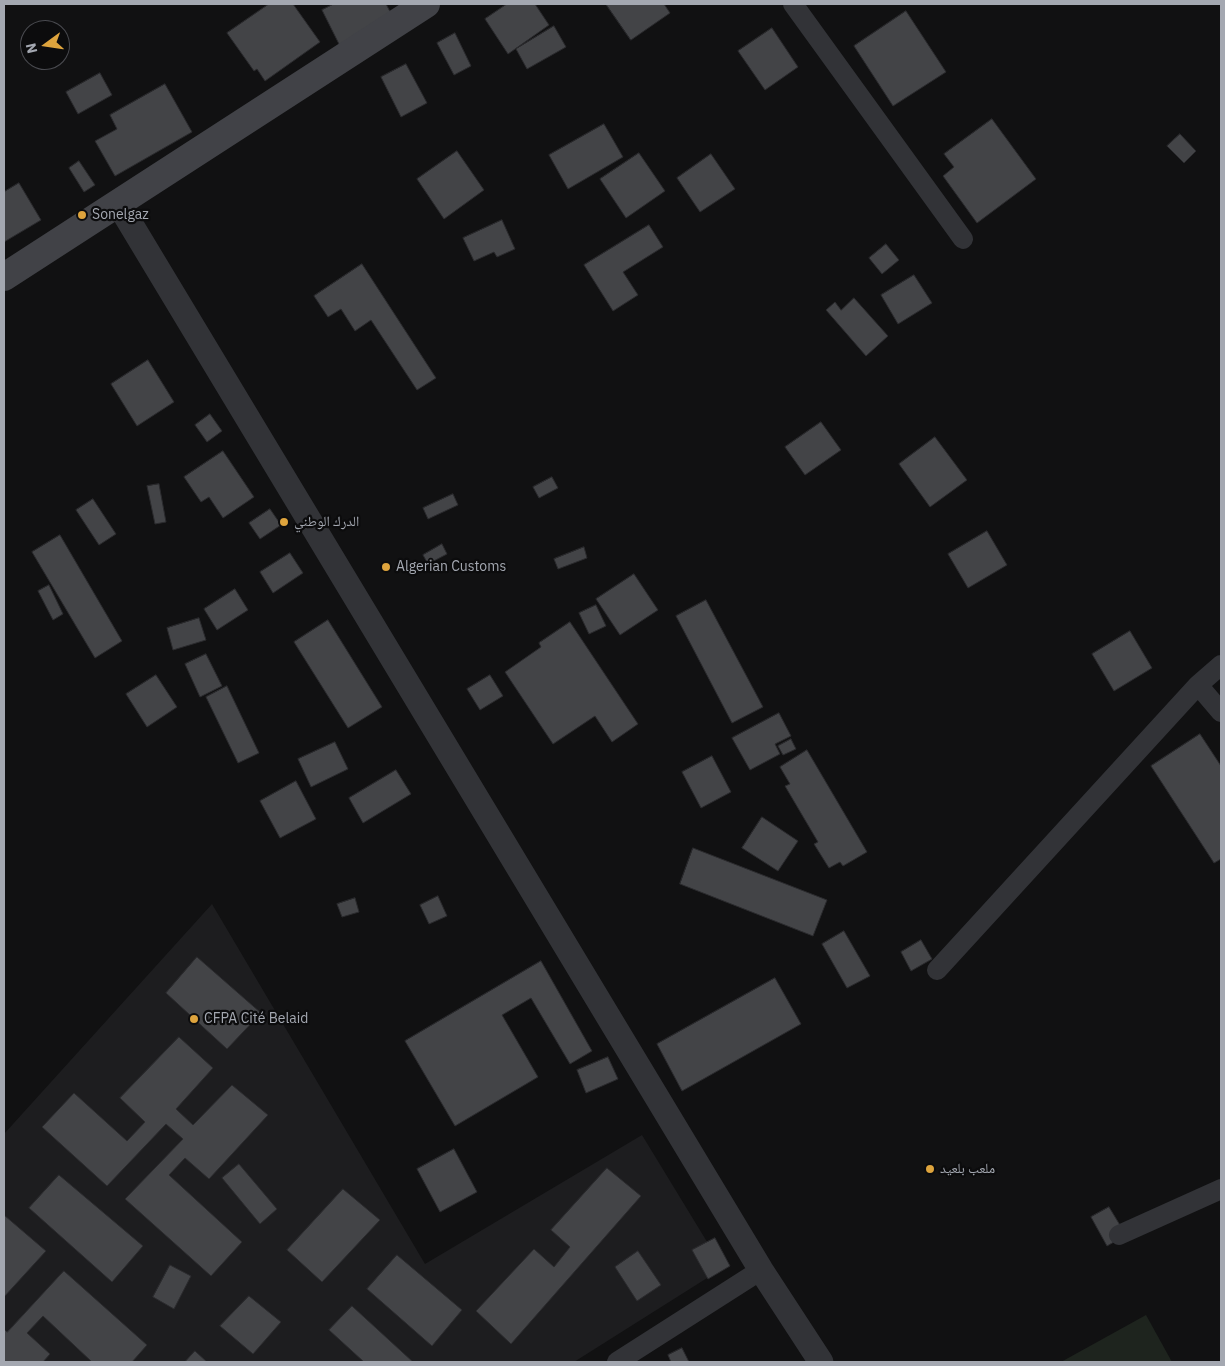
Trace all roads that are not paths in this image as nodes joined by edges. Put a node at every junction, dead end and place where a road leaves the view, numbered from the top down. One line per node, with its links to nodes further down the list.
1 (426, 4): 3 (main road)
2 (793, 4): 4 (street)
3 (118, 203): 5 (main road); 12 (street)
4 (963, 239)
5 (4, 277)
6 (1221, 665): 7 (street)
7 (1198, 685): 8 (street); 9 (street)
8 (1221, 712)
9 (937, 970)
10 (1221, 1189): 11 (street)
11 (1119, 1235)
12 (761, 1270): 13 (street); 14 (street)
13 (617, 1362)
14 (821, 1362)

